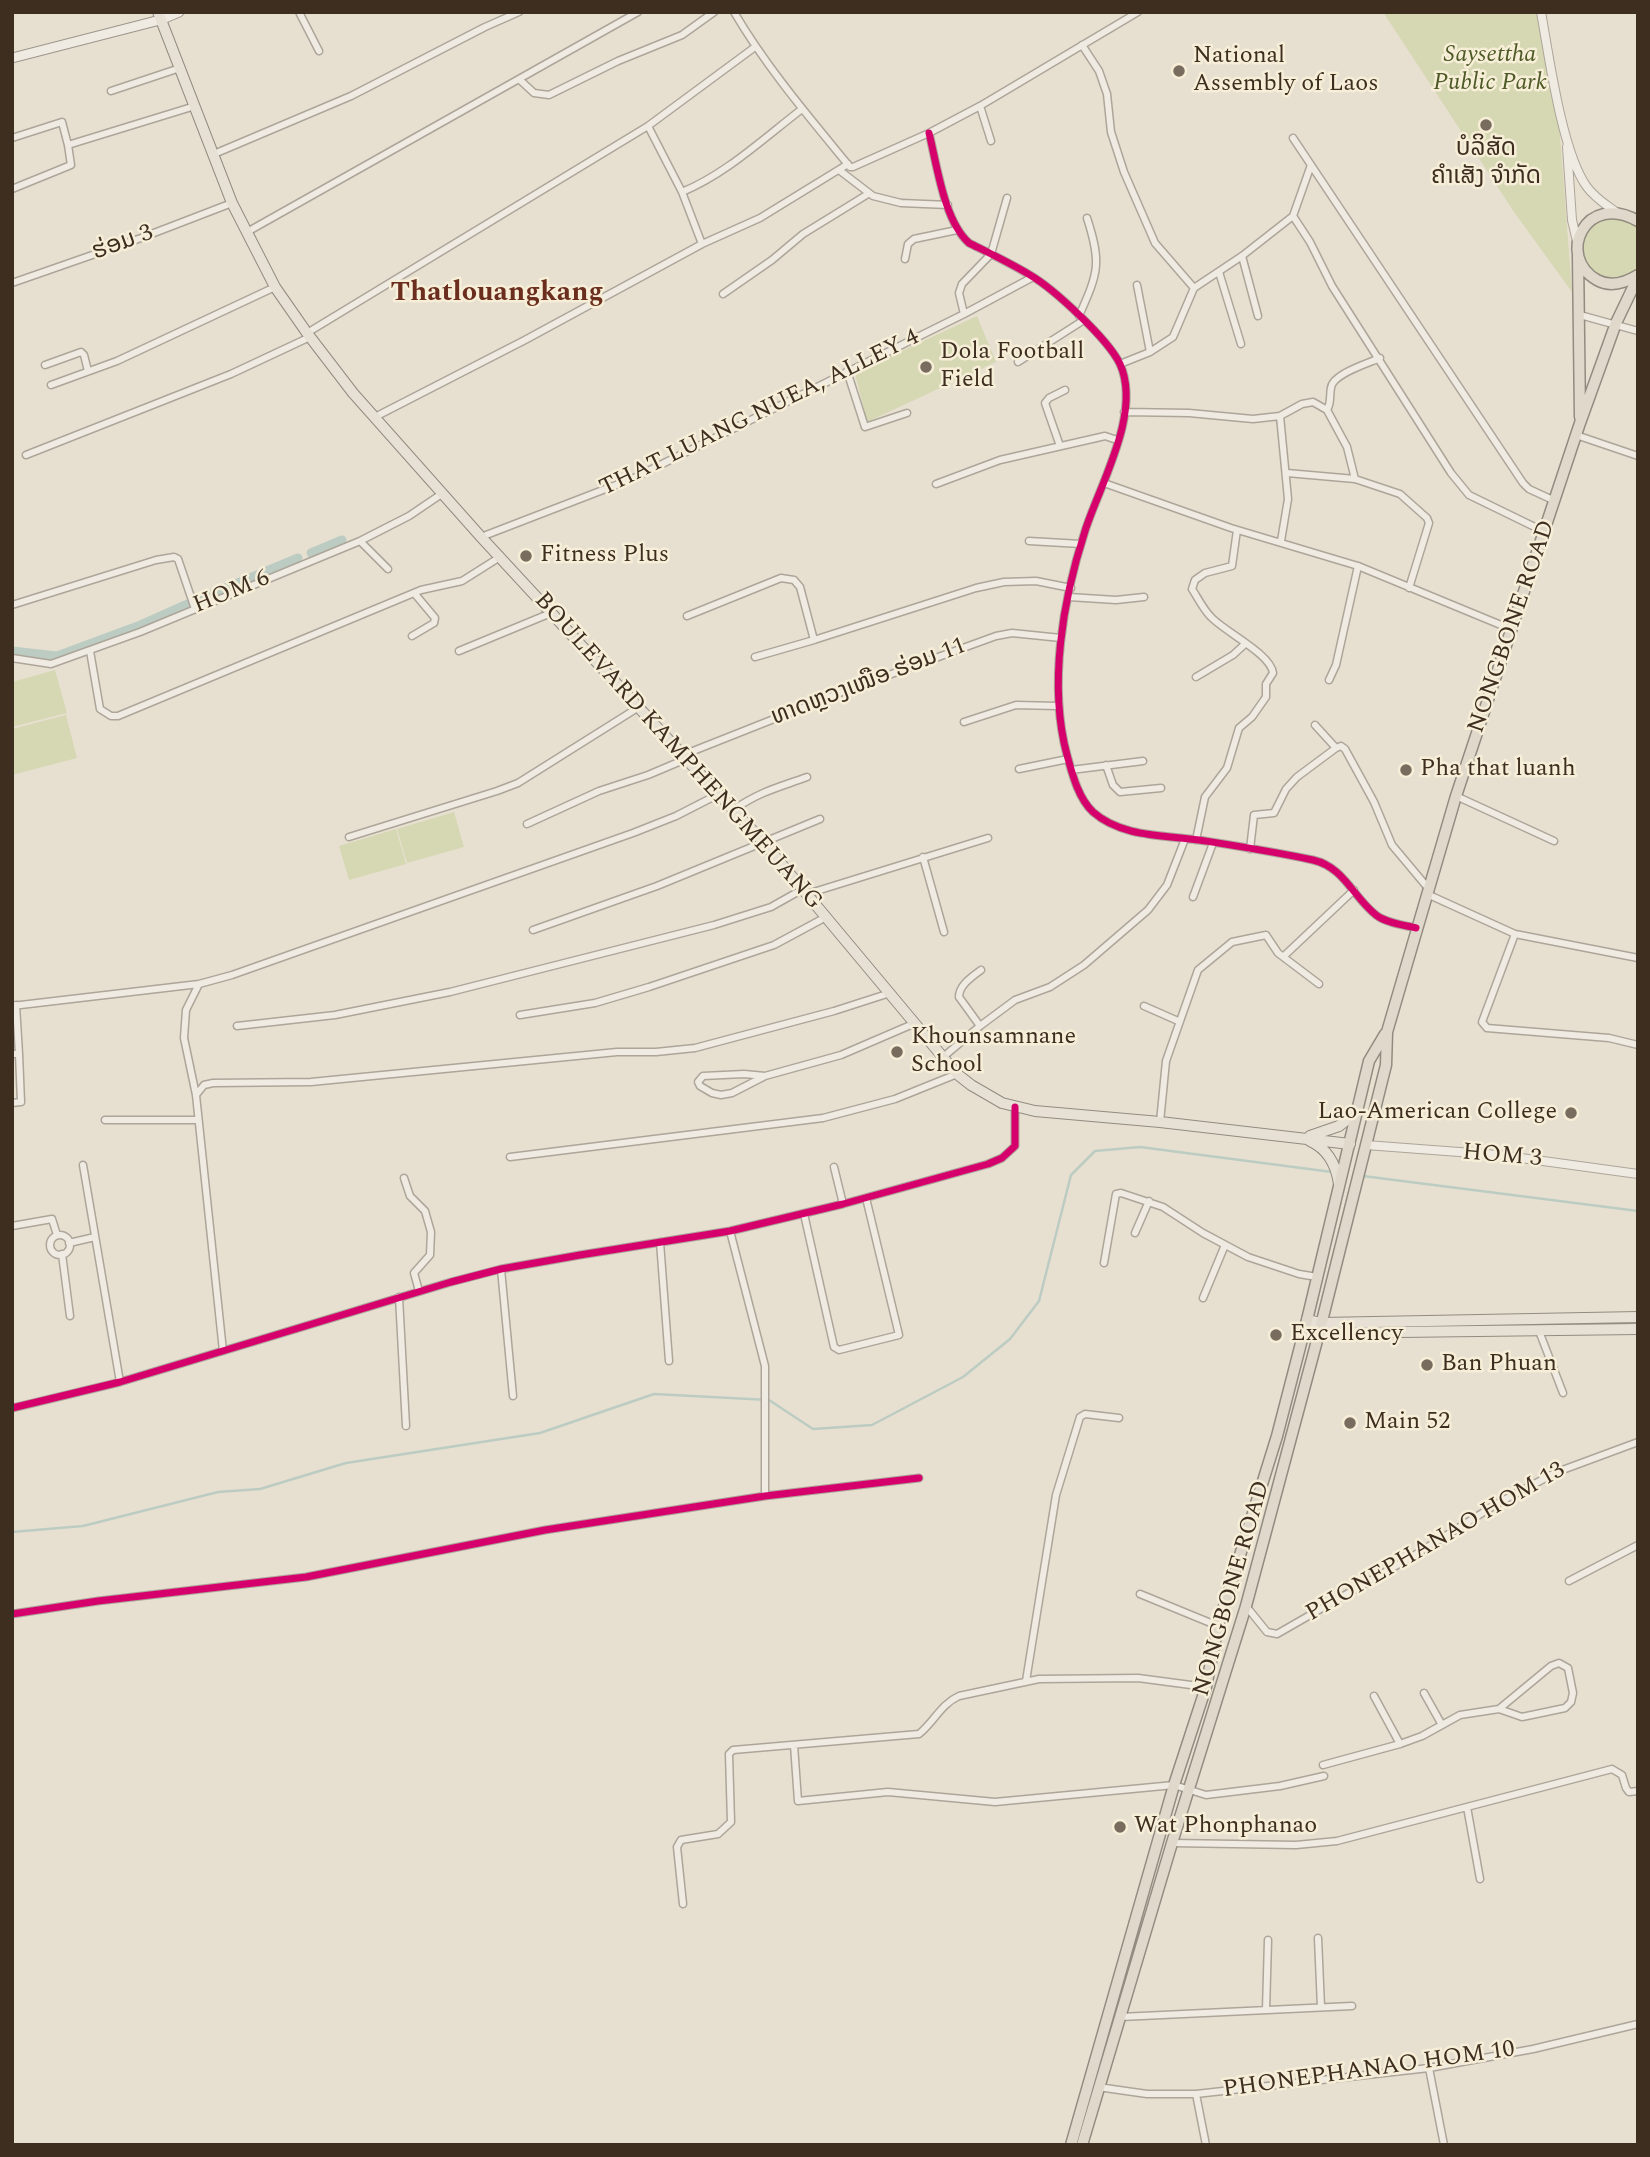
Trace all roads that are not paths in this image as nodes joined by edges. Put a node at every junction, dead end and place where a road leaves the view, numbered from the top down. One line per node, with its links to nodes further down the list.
1 (179, 12): 9 (main road)
2 (299, 12): 12 (street)
3 (519, 12): 27 (street)
4 (638, 12): 15 (street)
5 (713, 12): 15 (street)
6 (734, 12): 11 (street)
7 (1138, 12): 10 (street)
8 (1541, 12): 22 (street)
9 (159, 16): 13 (main road); 14 (main road, BOULEVARD KAMPHENGMEUANG)
10 (1082, 45): 18 (street); 55 (street)
11 (755, 47): 19 (street); 20 (street)
12 (319, 51)
13 (12, 58)
14 (180, 68): 16 (street); 17 (main road, BOULEVARD KAMPHENGMEUANG)
15 (520, 80): 43 (street)
16 (111, 91)
17 (195, 106): 26 (street); 27 (main road, BOULEVARD KAMPHENGMEUANG)
18 (980, 106): 21 (street); 25 (street)
19 (802, 109): 28 (street); 32 (street)
20 (648, 126): 32 (street); 63 (street)
21 (929, 133): 28 (street); 36 (street)
22 (1566, 136): 38 (street); 45 (street, NONGBONE ROAD)
23 (12, 138): 26 (street)
24 (1293, 138): 29 (street)
25 (991, 141)
26 (68, 145): 31 (street)
27 (214, 154): 35 (main road, BOULEVARD KAMPHENGMEUANG)
28 (848, 164): 30 (street)
29 (1311, 165): 39 (street); 90 (street)
30 (839, 170): 33 (street); 44 (street)
31 (12, 189)
32 (682, 192): 44 (street)
33 (868, 194): 36 (street); 56 (street)
34 (1007, 198): 46 (street)
35 (232, 203): 43 (main road, BOULEVARD KAMPHENGMEUANG); 52 (street, ຮ່ອມ 3)
36 (948, 205): 42 (street)
37 (1638, 211): 38 (highway)
38 (1620, 213): 41 (highway); 45 (highway)
39 (1293, 216): 47 (street); 66 (street)
40 (1087, 218): 60 (street)
41 (1638, 221)
42 (957, 230): 46 (street); 48 (street)
43 (246, 233): 54 (main road, BOULEVARD KAMPHENGMEUANG)
44 (702, 244): 78 (street)
45 (1578, 250): 51 (highway, NONGBONE ROAD); 58 (highway, NONGBONE ROAD)
46 (991, 254): 50 (street); 57 (street)
47 (1241, 256): 49 (street); 59 (street)
48 (905, 259)
49 (1219, 272): 55 (street); 64 (street)
50 (1033, 276): 57 (street, THAT LUANG NUEA, ALLEY 4); 60 (street)
51 (1638, 276): 61 (highway, NONGBONE ROAD)
52 (12, 283)
53 (1137, 285): 65 (street)
54 (275, 287): 63 (main road, BOULEVARD KAMPHENGMEUANG); 70 (street)
55 (1194, 288): 65 (street)
56 (723, 294)
57 (964, 314): 71 (street, THAT LUANG NUEA, ALLEY 4)
58 (1580, 314): 61 (street); 79 (highway, NONGBONE ROAD)
59 (1258, 316)
60 (1082, 318): 67 (street); 68 (street)
61 (1616, 323): 62 (street); 79 (highway, NONGBONE ROAD)
62 (1638, 331)
63 (308, 335): 78 (main road, BOULEVARD KAMPHENGMEUANG); 83 (street)
64 (1241, 344)
65 (1150, 352): 68 (street)
66 (1380, 358): 74 (street); 92 (street)
67 (1018, 362)
68 (1120, 364): 75 (street)
69 (45, 365): 70 (street)
70 (88, 371): 72 (street)
71 (847, 371): 76 (street); 93 (street, THAT LUANG NUEA, ALLEY 4)
72 (51, 385)
73 (1065, 390): 82 (street)
74 (1327, 410): 77 (street); 86 (street)
75 (1124, 412): 77 (street); 81 (street)
76 (907, 413)
77 (1280, 416): 85 (street)
78 (374, 418): 89 (main road, BOULEVARD KAMPHENGMEUANG)
79 (1580, 423): 80 (highway, NONGBONE ROAD)
80 (1576, 435): 84 (street); 90 (highway, NONGBONE ROAD)
81 (1117, 440): 82 (street); 87 (street)
82 (1060, 446): 88 (street)
83 (26, 455)
84 (1638, 456)
85 (1287, 473): 86 (street); 96 (street)
86 (1356, 479): 102 (street)
87 (1104, 483): 91 (street); 97 (street)
88 (936, 484)
89 (443, 494): 93 (main road, BOULEVARD KAMPHENGMEUANG); 94 (street, HOM 6)
90 (1555, 501): 92 (highway, NONGBONE ROAD)
91 (1237, 530): 96 (street); 114 (street)
92 (1545, 532): 110 (highway, NONGBONE ROAD)
93 (481, 537): 98 (main road, BOULEVARD KAMPHENGMEUANG)
94 (360, 541): 100 (street); 107 (street, HOM 6)
95 (1029, 541): 97 (street)
96 (1281, 541): 99 (street)
97 (1081, 544): 101 (street)
98 (500, 557): 103 (street); 108 (main road, BOULEVARD KAMPHENGMEUANG)
99 (1358, 566): 102 (street); 120 (street)
100 (388, 569)
101 (1071, 588): 104 (street); 113 (street)
102 (1409, 588): 110 (street)
103 (415, 594): 111 (street); 115 (street)
104 (1069, 597): 105 (street); 112 (street)
105 (1144, 597)
106 (12, 605): 107 (street)
107 (195, 609): 115 (street, HOM 6)
108 (551, 613): 116 (street); 122 (main road, BOULEVARD KAMPHENGMEUANG)
109 (687, 615): 113 (street)
110 (1513, 630): 135 (highway, NONGBONE ROAD)
111 (412, 636)
112 (1060, 638): 121 (street); 126 (street, ທາດຫຼວງເໜືອ ຮ່ອມ 11)
113 (814, 640): 117 (street)
114 (1245, 644): 119 (street); 142 (street)
115 (90, 650): 118 (street, HOM 6)
116 (459, 651)
117 (755, 657)
118 (12, 658)
119 (1196, 677)
120 (1329, 680)
121 (1057, 706): 123 (street); 127 (street)
122 (639, 708): 126 (main road, BOULEVARD KAMPHENGMEUANG); 139 (street)
123 (964, 722)
124 (1315, 725): 125 (street)
125 (1336, 748): 146 (street); 149 (street)
126 (684, 757): 134 (main road, BOULEVARD KAMPHENGMEUANG); 138 (street, ທາດຫຼວງເໜືອ ຮ່ອມ 11)
127 (1068, 759): 130 (street); 131 (street)
128 (1143, 761): 129 (street)
129 (1105, 765): 131 (street); 133 (street)
130 (1018, 769)
131 (1071, 770): 141 (street)
132 (807, 777): 136 (street)
133 (1161, 788)
134 (717, 795): 136 (main road, BOULEVARD KAMPHENGMEUANG); 160 (street)
135 (1456, 796): 143 (street); 149 (highway, NONGBONE ROAD)
136 (733, 810): 145 (main road, BOULEVARD KAMPHENGMEUANG)
137 (820, 819): 145 (street)
138 (527, 824)
139 (349, 837)
140 (988, 838): 147 (street)
141 (1185, 839): 142 (street); 169 (street)
142 (1196, 840): 144 (street)
143 (1554, 841)
144 (1213, 843): 146 (street); 151 (street)
145 (764, 844): 150 (main road, BOULEVARD KAMPHENGMEUANG); 154 (street)
146 (1250, 849): 148 (street)
147 (923, 857): 150 (street); 155 (street)
148 (1354, 890): 153 (street); 157 (street)
149 (1427, 891): 153 (highway, NONGBONE ROAD); 156 (street)
150 (805, 892): 152 (main road, BOULEVARD KAMPHENGMEUANG); 168 (street)
151 (1193, 897)
152 (826, 917): 162 (main road, BOULEVARD KAMPHENGMEUANG); 165 (street)
153 (1416, 929): 170 (highway, NONGBONE ROAD)
154 (533, 930)
155 (944, 932)
156 (1515, 934): 158 (street); 171 (street)
157 (1284, 956): 161 (street); 166 (street)
158 (1638, 958)
159 (981, 970): 169 (street)
160 (199, 984): 163 (street); 176 (street)
161 (1319, 984)
162 (890, 993): 167 (main road, BOULEVARD KAMPHENGMEUANG); 176 (street)
163 (14, 1005): 172 (street)
164 (1144, 1006): 166 (street)
165 (520, 1015)
166 (1178, 1021): 182 (street)
167 (913, 1024): 173 (main road, BOULEVARD KAMPHENGMEUANG); 175 (street)
168 (237, 1026)
169 (980, 1026): 173 (street)
170 (1387, 1032): 179 (highway, NONGBONE ROAD); 185 (highway, NONGBONE ROAD)
171 (1638, 1045)
172 (16, 1054): 177 (street)
173 (942, 1058): 174 (main road, BOULEVARD KAMPHENGMEUANG)
174 (957, 1074): 178 (main road, BOULEVARD KAMPHENGMEUANG); 186 (street)
175 (765, 1076): 175 (street)
176 (196, 1095): 181 (street)
177 (12, 1102)
178 (1015, 1107): 182 (main road, BOULEVARD KAMPHENGMEUANG); 192 (street)
179 (1355, 1114): 183 (main road); 184 (highway, NONGBONE ROAD)
180 (105, 1120): 181 (street)
181 (197, 1120): 217 (street)
182 (1160, 1122): 183 (main road, BOULEVARD KAMPHENGMEUANG)
183 (1303, 1138): 184 (main road, BOULEVARD KAMPHENGMEUANG); 191 (main road)
184 (1350, 1143): 185 (highway); 191 (highway, NONGBONE ROAD)
185 (1366, 1145): 189 (street, HOM 3); 214 (highway, NONGBONE ROAD)
186 (510, 1157)
187 (83, 1165): 200 (street)
188 (834, 1167): 194 (street)
189 (1638, 1174)
190 (404, 1178): 208 (street)
191 (1339, 1189): 207 (highway, NONGBONE ROAD)
192 (866, 1198): 194 (street); 195 (street)
193 (1149, 1201): 198 (street); 203 (street); 205 (street)
194 (843, 1204): 195 (street)
195 (804, 1213): 197 (street)
196 (12, 1226): 199 (street)
197 (730, 1231): 201 (street); 227 (street)
198 (1135, 1233)
199 (57, 1235): 202 (street); 204 (street)
200 (95, 1237): 202 (street); 219 (street)
201 (660, 1242): 206 (street); 218 (street)
202 (69, 1243): 204 (street)
203 (1225, 1245): 207 (street); 210 (street)
204 (62, 1254): 211 (street)
205 (1104, 1263)
206 (501, 1269): 208 (street); 221 (street)
207 (1317, 1277): 213 (highway, NONGBONE ROAD)
208 (419, 1291): 209 (street)
209 (400, 1297): 217 (street); 224 (street)
210 (1203, 1298)
211 (70, 1316)
212 (1638, 1317): 214 (main road)
213 (1306, 1325): 214 (main road); 233 (highway, NONGBONE ROAD)
214 (1320, 1328): 216 (main road); 231 (highway, NONGBONE ROAD)
215 (1638, 1329): 216 (main road)
216 (1539, 1331): 220 (street)
217 (223, 1351): 219 (street)
218 (669, 1362)
219 (120, 1382): 222 (street)
220 (1563, 1393)
221 (513, 1396)
222 (12, 1408)
223 (1119, 1418): 234 (street)
224 (406, 1426)
225 (1638, 1442): 231 (street, PHONEPHANAO HOM 13)
226 (919, 1478): 227 (street)
227 (765, 1496): 232 (street)
228 (1638, 1545): 229 (street)
229 (1569, 1581)
230 (1140, 1594): 233 (street)
231 (1245, 1606): 245 (highway, NONGBONE ROAD)
232 (12, 1614)
233 (1218, 1626): 235 (highway, NONGBONE ROAD)
234 (1026, 1681): 235 (street); 241 (street)
235 (1206, 1687): 244 (highway, NONGBONE ROAD)
236 (1424, 1693): 239 (street)
237 (1374, 1696): 240 (street)
238 (1499, 1709): 238 (street); 239 (street)
239 (1442, 1725): 240 (street)
240 (1400, 1744): 242 (street)
241 (794, 1745): 244 (street); 250 (street)
242 (1323, 1765)
243 (1324, 1776): 245 (street)
244 (1174, 1785): 245 (street); 261 (highway, NONGBONE ROAD)
245 (1189, 1791): 248 (highway, NONGBONE ROAD)
246 (1638, 1791): 247 (street)
247 (1467, 1807): 248 (street); 249 (street)
248 (1171, 1843): 256 (highway, NONGBONE ROAD)
249 (1480, 1879)
250 (683, 1905)
251 (1318, 1938): 254 (street)
252 (1268, 1940): 255 (street)
253 (1352, 2006): 254 (street)
254 (1321, 2007): 255 (street)
255 (1266, 2010): 256 (street)
256 (1119, 2017): 259 (highway, NONGBONE ROAD)
257 (1638, 2024): 258 (street, PHONEPHANAO HOM 10)
258 (1429, 2068): 260 (street, PHONEPHANAO HOM 10); 264 (street)
259 (1098, 2087): 260 (street, PHONEPHANAO HOM 10); 262 (highway, NONGBONE ROAD)
260 (1196, 2094): 263 (street)
261 (1071, 2145)
262 (1082, 2145)
263 (1206, 2145)
264 (1444, 2145)

